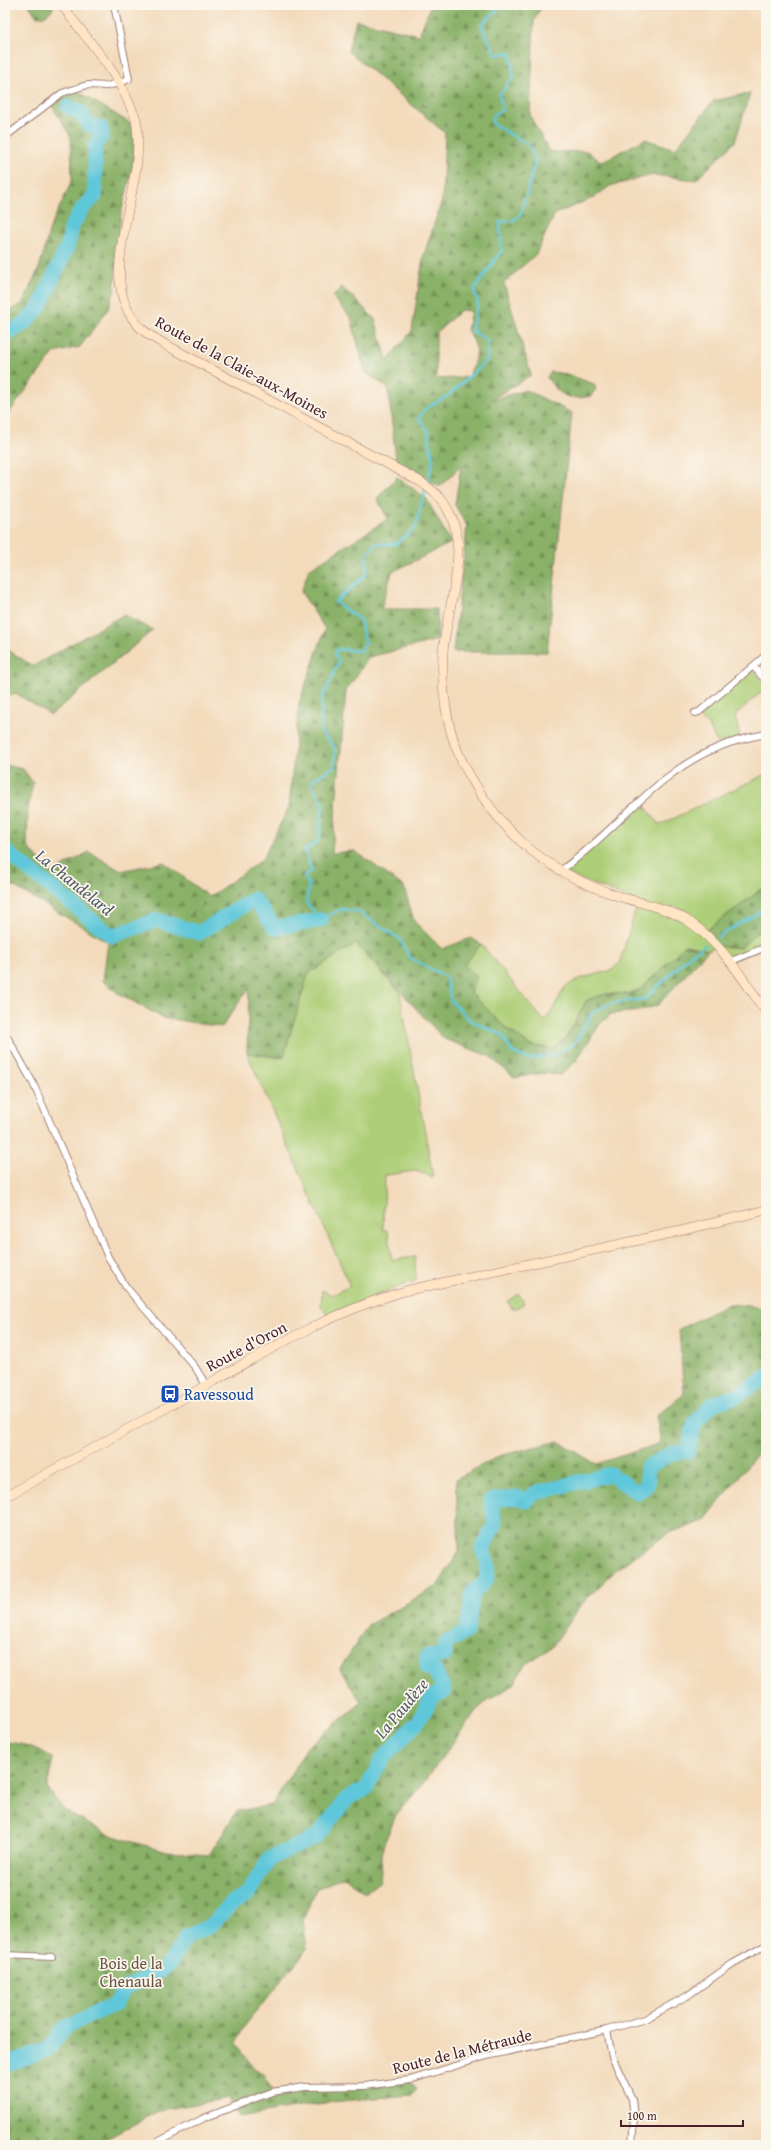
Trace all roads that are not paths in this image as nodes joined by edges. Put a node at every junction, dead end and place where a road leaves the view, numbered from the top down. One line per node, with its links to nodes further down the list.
1 (62, 5): 3 (main road, Route de la Claie-aux-Moines)
2 (114, 5): 3 (street)
3 (120, 83): 4 (street); 10 (main road, Route de la Claie-aux-Moines)
4 (5, 137)
5 (766, 655): 6 (street)
6 (753, 666): 7 (street); 8 (street)
7 (766, 682)
8 (695, 713)
9 (766, 734): 10 (street)
10 (560, 871): 12 (main road, Route de la Claie-aux-Moines)
11 (766, 947): 12 (street)
12 (729, 962): 13 (main road, Route de la Claie-aux-Moines)
13 (766, 1012)
14 (5, 1033): 18 (street)
15 (766, 1210): 17 (main road)
16 (766, 1217): 17 (main road)
17 (676, 1232): 18 (main road, Route d'Oron)
18 (206, 1385): 19 (main road, Route d'Oron)
19 (5, 1496)
20 (766, 1945): 23 (street, Route de la Métraude)
21 (5, 1954): 22 (street)
22 (52, 1957)
23 (607, 2030): 24 (street, Route de la Métraude); 25 (street)
24 (152, 2145)
25 (632, 2145)

